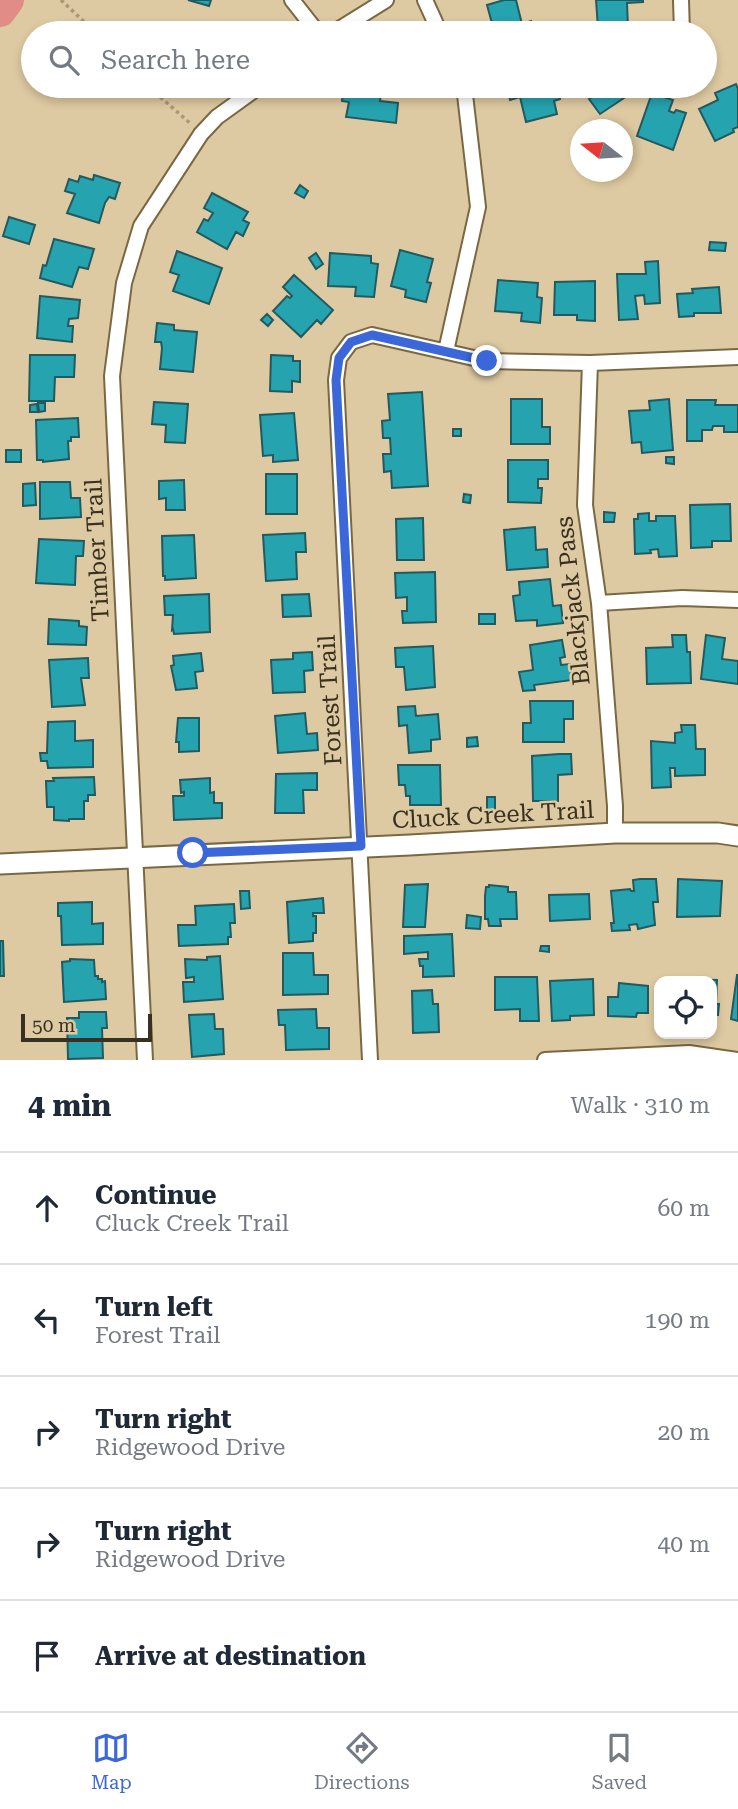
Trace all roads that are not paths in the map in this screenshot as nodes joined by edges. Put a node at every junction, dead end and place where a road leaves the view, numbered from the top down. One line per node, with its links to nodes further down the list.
1 (292, 0): 5 (street)
2 (386, 0): 6 (street)
3 (425, 0): 7 (street)
4 (681, 0): 8 (street)
5 (309, 21)
6 (352, 21)
7 (435, 21)
8 (682, 21)
9 (244, 98): 19 (street, Timber Trail)
10 (465, 98): 11 (street)
11 (446, 351): 13 (street); 18 (street, Forest Trail)
12 (738, 357): 13 (street)
13 (590, 363): 15 (street, Blackjack Pass)
14 (738, 600): 15 (street)
15 (598, 603): 16 (street, Blackjack Pass)
16 (615, 833): 17 (street, Cluck Creek Trail); 18 (street, Cluck Creek Trail)
17 (738, 836)
18 (361, 846): 19 (street, Cluck Creek Trail); 23 (street, Forest Trail)
19 (135, 858): 20 (street, Cluck Creek Trail); 22 (street, Timber Trail)
20 (0, 864)
21 (738, 1059): 24 (street)
22 (145, 1060)
23 (370, 1060)
24 (545, 1060)

